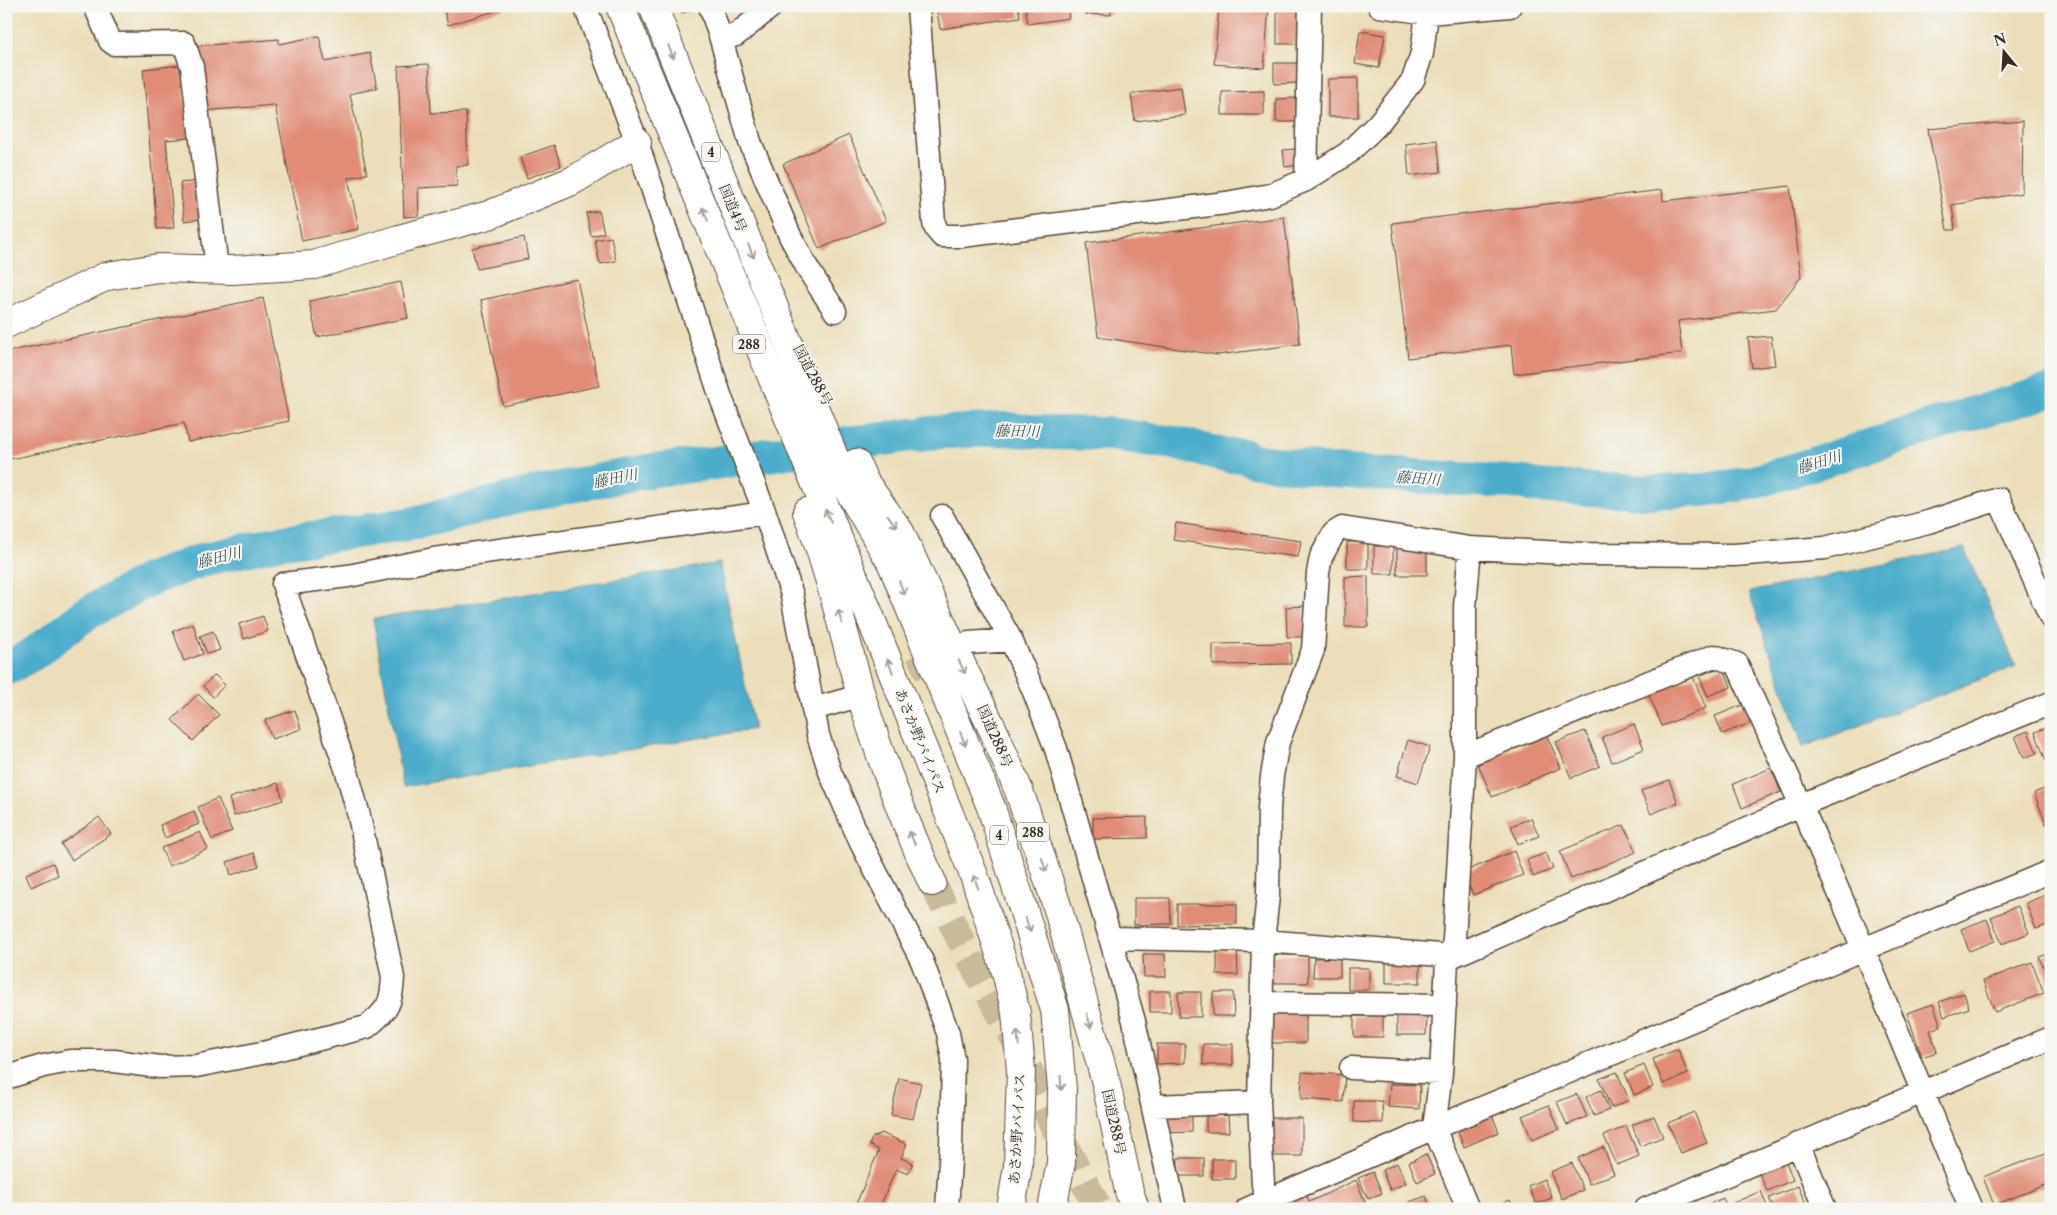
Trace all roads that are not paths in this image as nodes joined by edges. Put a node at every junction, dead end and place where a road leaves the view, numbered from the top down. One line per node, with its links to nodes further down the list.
1 (95, 6): 15 (street)
2 (585, 6): 13 (street)
3 (620, 6): 16 (main road, 国道4号 / 4, one-way to 3)
4 (653, 6): 17 (main road, 国道4号 / 4, one-way to 17)
5 (710, 6): 12 (street)
6 (772, 6): 12 (street)
7 (918, 6): 14 (street)
8 (1310, 6): 14 (street)
9 (1379, 6): 11 (street)
10 (1510, 6): 11 (street)
11 (1428, 9): 14 (street)
12 (721, 39): 18 (street)
13 (637, 142): 15 (main road); 22 (street)
14 (1306, 180)
15 (217, 268): 19 (main road)
16 (736, 292): 21 (main road, 288)
17 (769, 298): 20 (main road, 国道288号 / 288)
18 (835, 311)
19 (6, 324)
20 (854, 482): 53 (main road, 4, one-way to 53); 54 (main road, 国道288号 / 288, one-way to 54)
21 (808, 491): 34 (main road, 288, one-way to 21); 52 (main road, あさか野バイパス, one-way to 21)
22 (762, 506): 30 (street); 44 (street)
23 (942, 516): 26 (street)
24 (1470, 548): 25 (street); 31 (street); 36 (street)
25 (2051, 618)
26 (1011, 640): 27 (street); 35 (street)
27 (969, 642)
28 (852, 698): 30 (street)
29 (2051, 703): 32 (street)
30 (813, 709): 51 (street)
31 (1465, 756): 32 (street); 38 (street)
32 (1801, 806): 37 (street); 38 (street)
33 (2051, 871): 37 (street)
34 (932, 882)
35 (1111, 938): 36 (street); 47 (street)
36 (1264, 941): 38 (street); 39 (street)
37 (1863, 948): 45 (street); 48 (street)
38 (1453, 956): 40 (street)
39 (1262, 1003): 40 (street); 46 (street)
40 (1445, 1005): 43 (street)
41 (2051, 1038): 45 (street)
42 (1351, 1068): 43 (street)
43 (1441, 1073): 48 (street)
44 (6, 1078)
45 (1922, 1092): 49 (street); 59 (street)
46 (1259, 1102): 47 (street); 50 (street)
47 (1153, 1106): 55 (street)
48 (1434, 1128): 50 (street); 56 (street)
49 (1798, 1144): 57 (street); 58 (street)
50 (1261, 1206)
51 (948, 1209)
52 (1011, 1209)
53 (1052, 1209)
54 (1135, 1209)
55 (1175, 1209)
56 (1468, 1209)
57 (1646, 1209)
58 (1825, 1209)
59 (1971, 1209)

